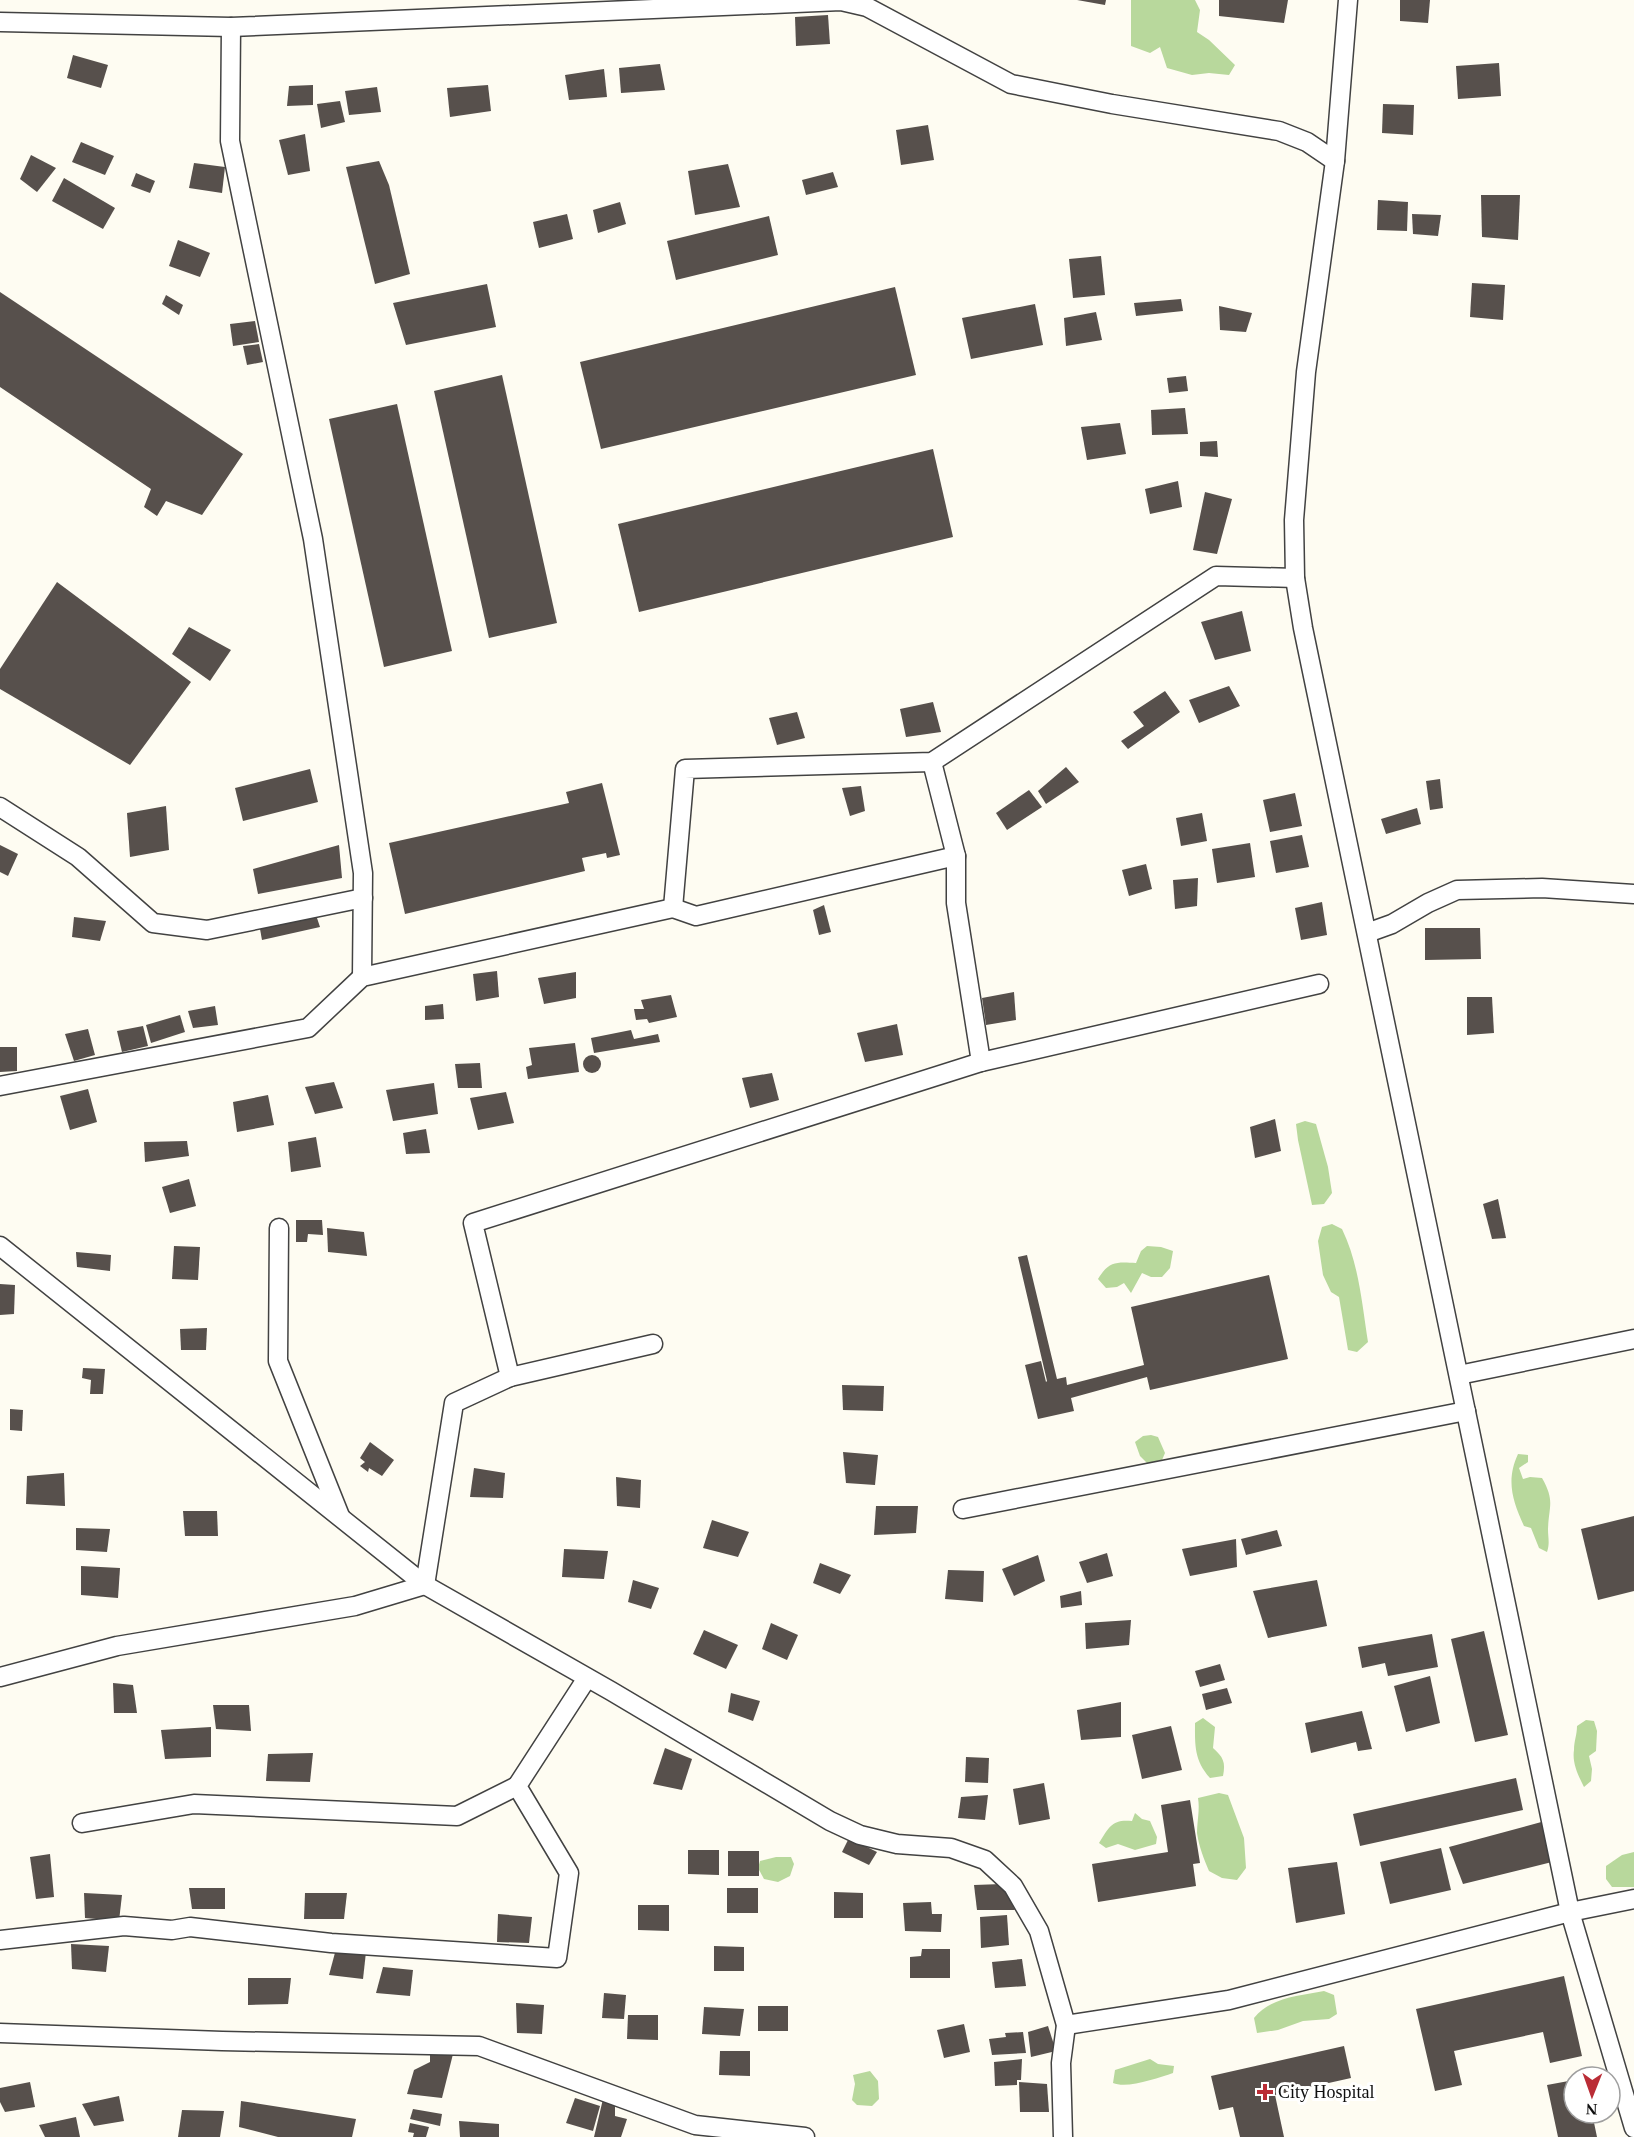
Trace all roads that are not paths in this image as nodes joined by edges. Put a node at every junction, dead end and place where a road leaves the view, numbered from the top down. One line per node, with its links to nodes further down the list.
1 (1348, 0): 5 (street)
2 (866, 4): 4 (street); 5 (street)
3 (0, 22): 4 (street)
4 (231, 27): 11 (street)
5 (1335, 161): 6 (street)
6 (1295, 578): 7 (street); 13 (street)
7 (932, 762): 9 (street); 12 (street)
8 (0, 807): 11 (street)
9 (956, 856): 12 (street); 16 (street)
10 (1634, 894): 13 (street)
11 (363, 898): 14 (street)
12 (673, 908): 14 (street)
13 (1367, 933): 22 (street)
14 (362, 977): 17 (street)
15 (1319, 984): 16 (street)
16 (981, 1062): 23 (street)
17 (0, 1086)
18 (279, 1228): 26 (street)
19 (0, 1246): 26 (street)
20 (1634, 1339): 22 (street)
21 (653, 1344): 23 (street)
22 (1460, 1376): 24 (street)
23 (510, 1377): 27 (street)
24 (1466, 1411): 25 (street); 33 (street)
25 (963, 1509)
26 (341, 1518): 27 (street)
27 (424, 1585): 28 (street); 29 (street)
28 (0, 1677)
29 (587, 1678): 30 (street); 35 (street)
30 (517, 1786): 31 (street); 34 (street)
31 (82, 1823)
32 (1634, 1899): 33 (street)
33 (1570, 1912): 35 (street); 37 (street)
34 (0, 1940)
35 (1066, 2025): 39 (street)
36 (0, 2033): 38 (street)
37 (1634, 2128)
38 (805, 2137)
39 (1063, 2137)

